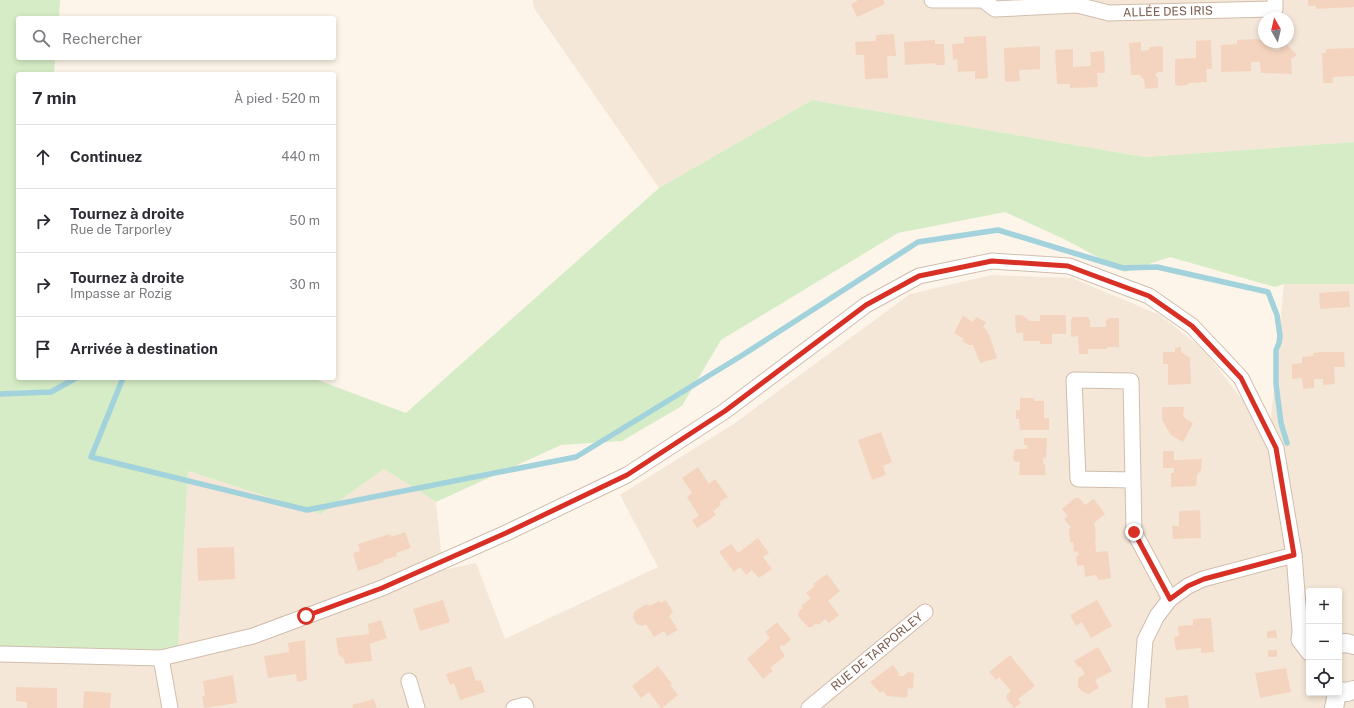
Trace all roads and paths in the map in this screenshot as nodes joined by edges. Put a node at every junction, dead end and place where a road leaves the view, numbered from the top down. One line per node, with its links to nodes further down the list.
1 (932, 0): 3 (street, ALLÉE DES IRIS)
2 (1275, 0): 3 (street, ALLÉE DES IRIS)
3 (1077, 2)
4 (1133, 480): 4 (street); 6 (street)
5 (1294, 555): 6 (street); 10 (street); 12 (street)
6 (1170, 599): 20 (street)
7 (925, 612): 19 (street, RUE DE TARPORLEY)
8 (1342, 644): 9 (street)
9 (1354, 644)
10 (1306, 649)
11 (0, 654): 12 (street)
12 (161, 658): 17 (street)
13 (409, 681): 18 (street)
14 (1354, 690): 15 (street)
15 (1342, 692)
16 (1337, 696): 21 (street)
17 (170, 708)
18 (417, 708)
19 (809, 708)
20 (1140, 708)
21 (1334, 708)

